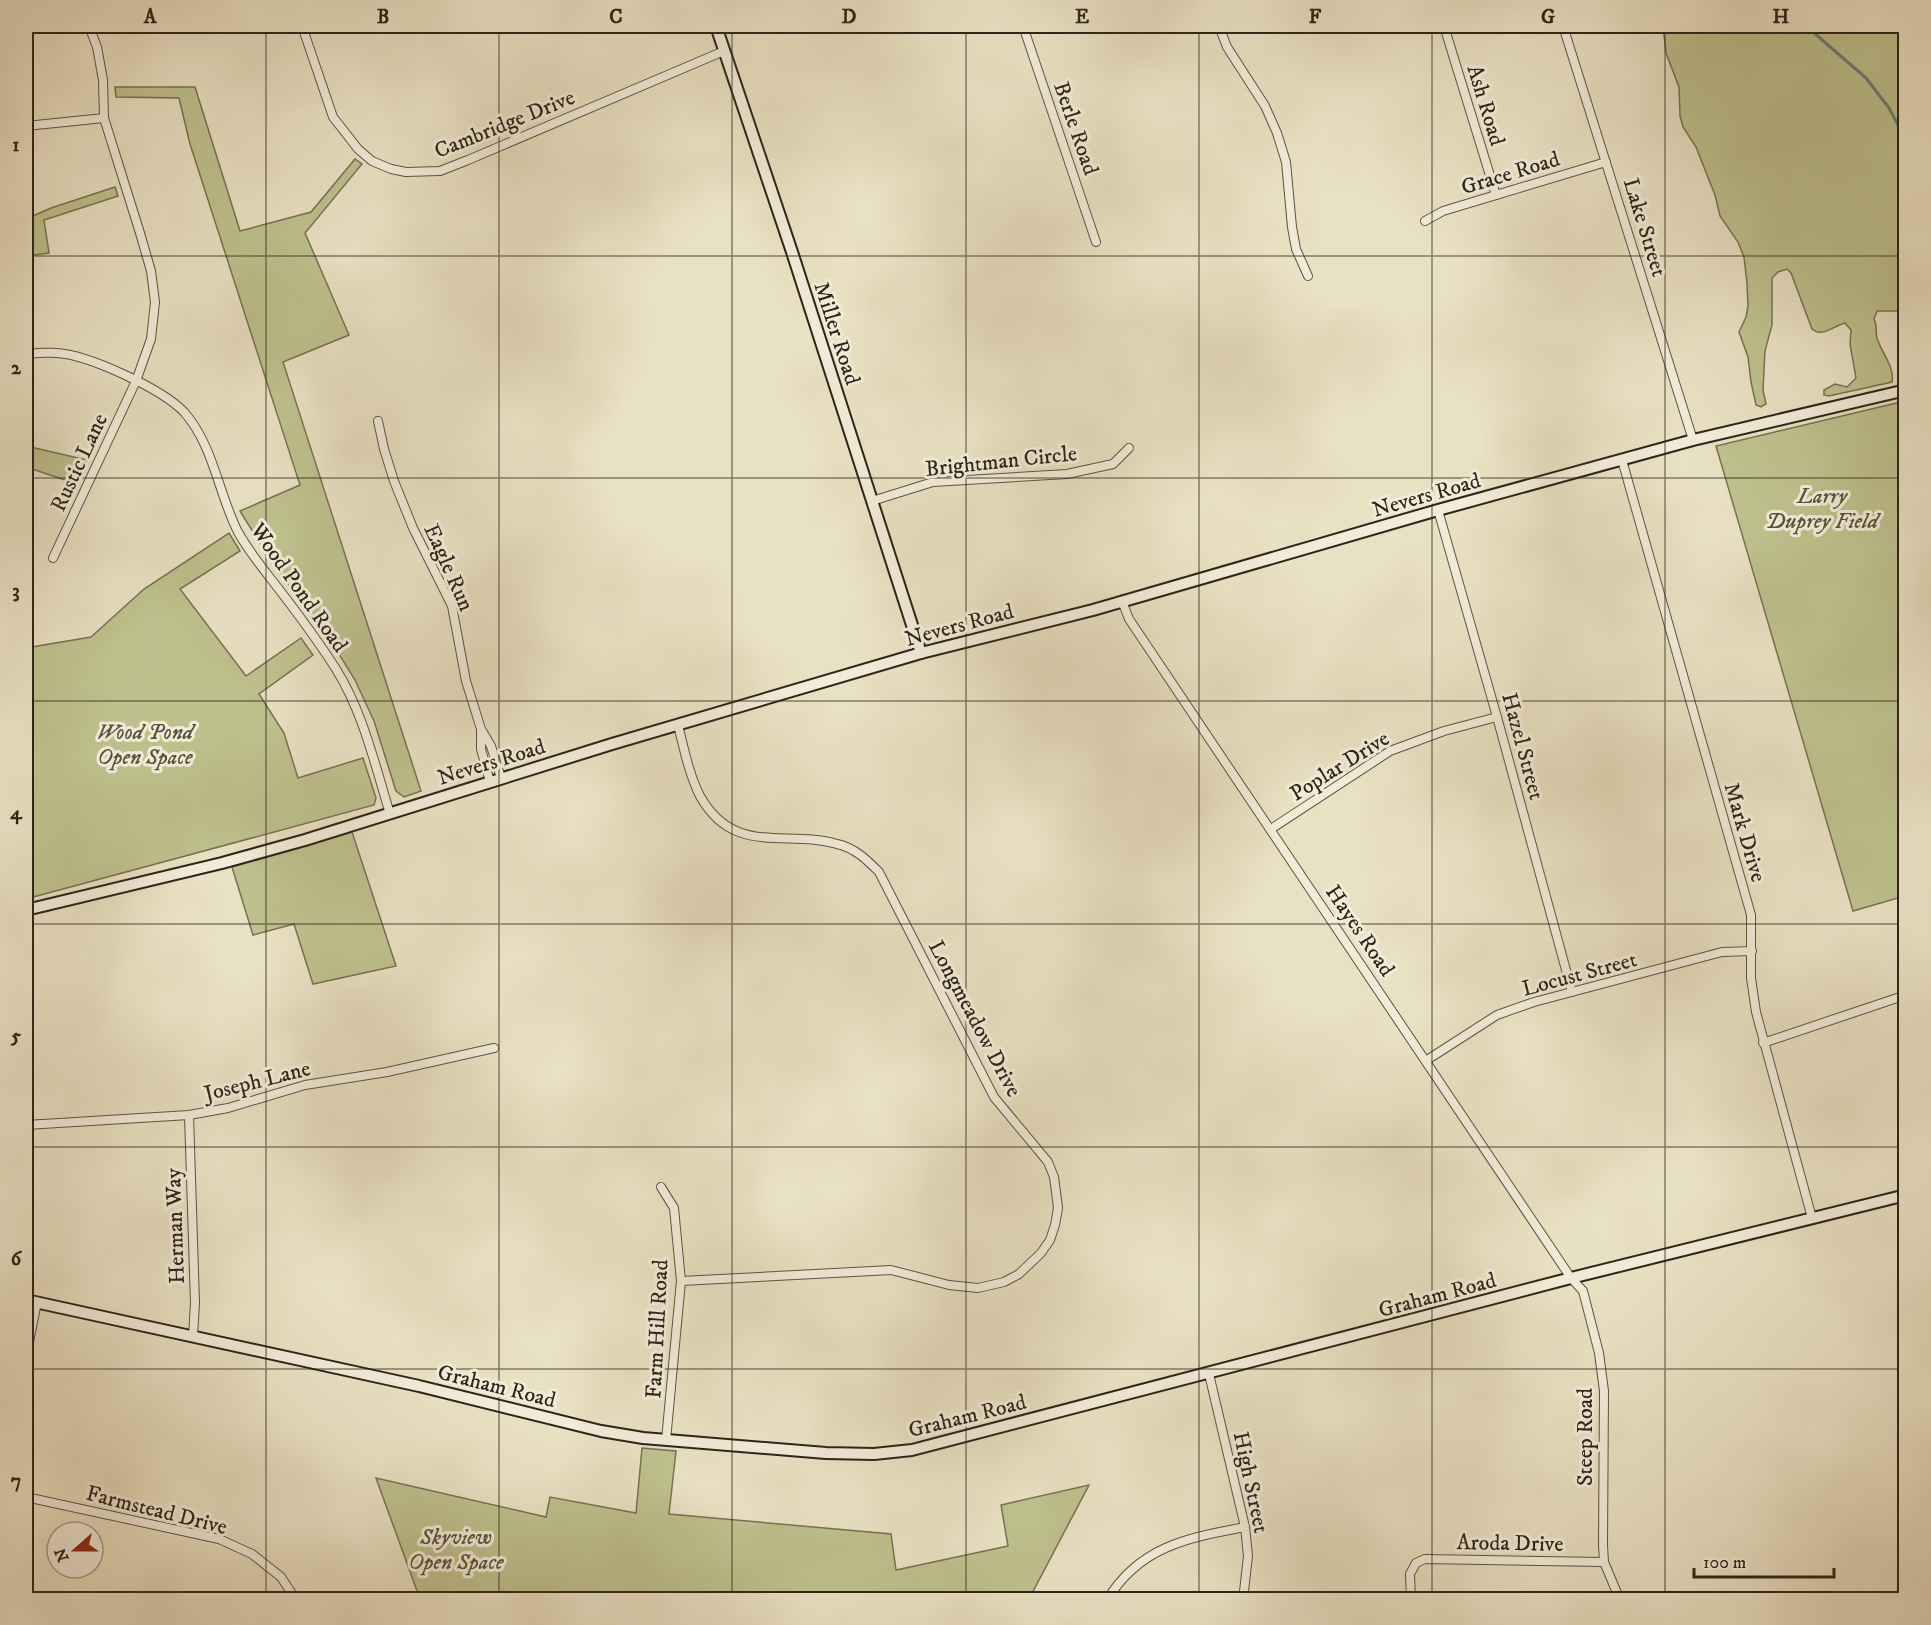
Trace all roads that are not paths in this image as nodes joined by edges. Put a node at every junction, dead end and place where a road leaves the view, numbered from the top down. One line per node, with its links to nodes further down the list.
1 (89, 26): 9 (street)
2 (302, 26): 8 (street, Cambridge Drive)
3 (716, 26): 8 (street, Miller Road)
4 (1023, 26): 14 (street, Berle Road)
5 (1219, 26): 15 (street)
6 (1444, 26): 12 (street, Ash Road)
7 (1563, 26): 11 (street, Lake Street)
8 (724, 51): 23 (street, Miller Road)
9 (104, 118): 10 (street); 17 (street)
10 (26, 126)
11 (1606, 162): 12 (street, Grace Road); 20 (street, Lake Street)
12 (1496, 195): 13 (street, Grace Road)
13 (1425, 221)
14 (1096, 242)
15 (1308, 276)
16 (26, 354): 17 (street, Wood Pond Road)
17 (136, 381): 25 (street, Rustic Lane); 33 (street, Wood Pond Road)
18 (1905, 390): 20 (street, Nevers Road)
19 (378, 421): 30 (street, Eagle Run)
20 (1693, 440): 22 (street, Nevers Road)
21 (1129, 448): 23 (street, Brightman Circle)
22 (1622, 460): 24 (street, Nevers Road); 36 (street, Mark Drive)
23 (872, 501): 27 (street, Miller Road)
24 (1438, 510): 26 (street, Nevers Road); 28 (street, Hazel Street)
25 (53, 558)
26 (1122, 602): 27 (street, Nevers Road); 34 (street, Hayes Road)
27 (921, 653): 29 (street, Nevers Road)
28 (1497, 717): 34 (street, Poplar Drive); 37 (street, Hazel Street)
29 (678, 725): 31 (street, Nevers Road); 48 (street, Longmeadow Drive)
30 (481, 729): 31 (street, Eagle Run); 32 (street, Eagle Run)
31 (501, 778): 32 (street, Nevers Road)
32 (490, 782): 33 (street, Nevers Road)
33 (390, 814): 35 (street, Nevers Road)
34 (1271, 829): 41 (street, Hayes Road)
35 (26, 910)
36 (1752, 951): 37 (street, Locust Street); 39 (street, Mark Drive)
37 (1572, 992): 41 (street, Locust Street)
38 (1905, 995): 39 (street)
39 (1763, 1043): 46 (street, Mark Drive)
40 (494, 1048): 42 (street, Joseph Lane)
41 (1427, 1060): 47 (street, Hayes Road)
42 (189, 1115): 43 (street, Joseph Lane); 50 (street, Herman Way)
43 (26, 1125)
44 (660, 1187): 48 (street, Farm Hill Road)
45 (1905, 1195): 46 (street, Graham Road)
46 (1812, 1218): 47 (street, Graham Road)
47 (1571, 1278): 52 (street, Graham Road); 56 (street, Steep Road)
48 (681, 1281): 53 (street, Farm Hill Road)
49 (31, 1301): 50 (street, Graham Road); 51 (street)
50 (193, 1336): 53 (street, Graham Road)
51 (26, 1357)
52 (1209, 1374): 53 (street, Graham Road); 55 (street, High Street)
53 (666, 1440)
54 (26, 1497): 57 (street, Farmstead Drive)
55 (1245, 1527): 58 (street); 59 (street, High Street)
56 (1604, 1562): 60 (street, Aroda Drive); 61 (street, Steep Road)
57 (297, 1599)
58 (1107, 1599)
59 (1243, 1599)
60 (1411, 1599)
61 (1620, 1599)

